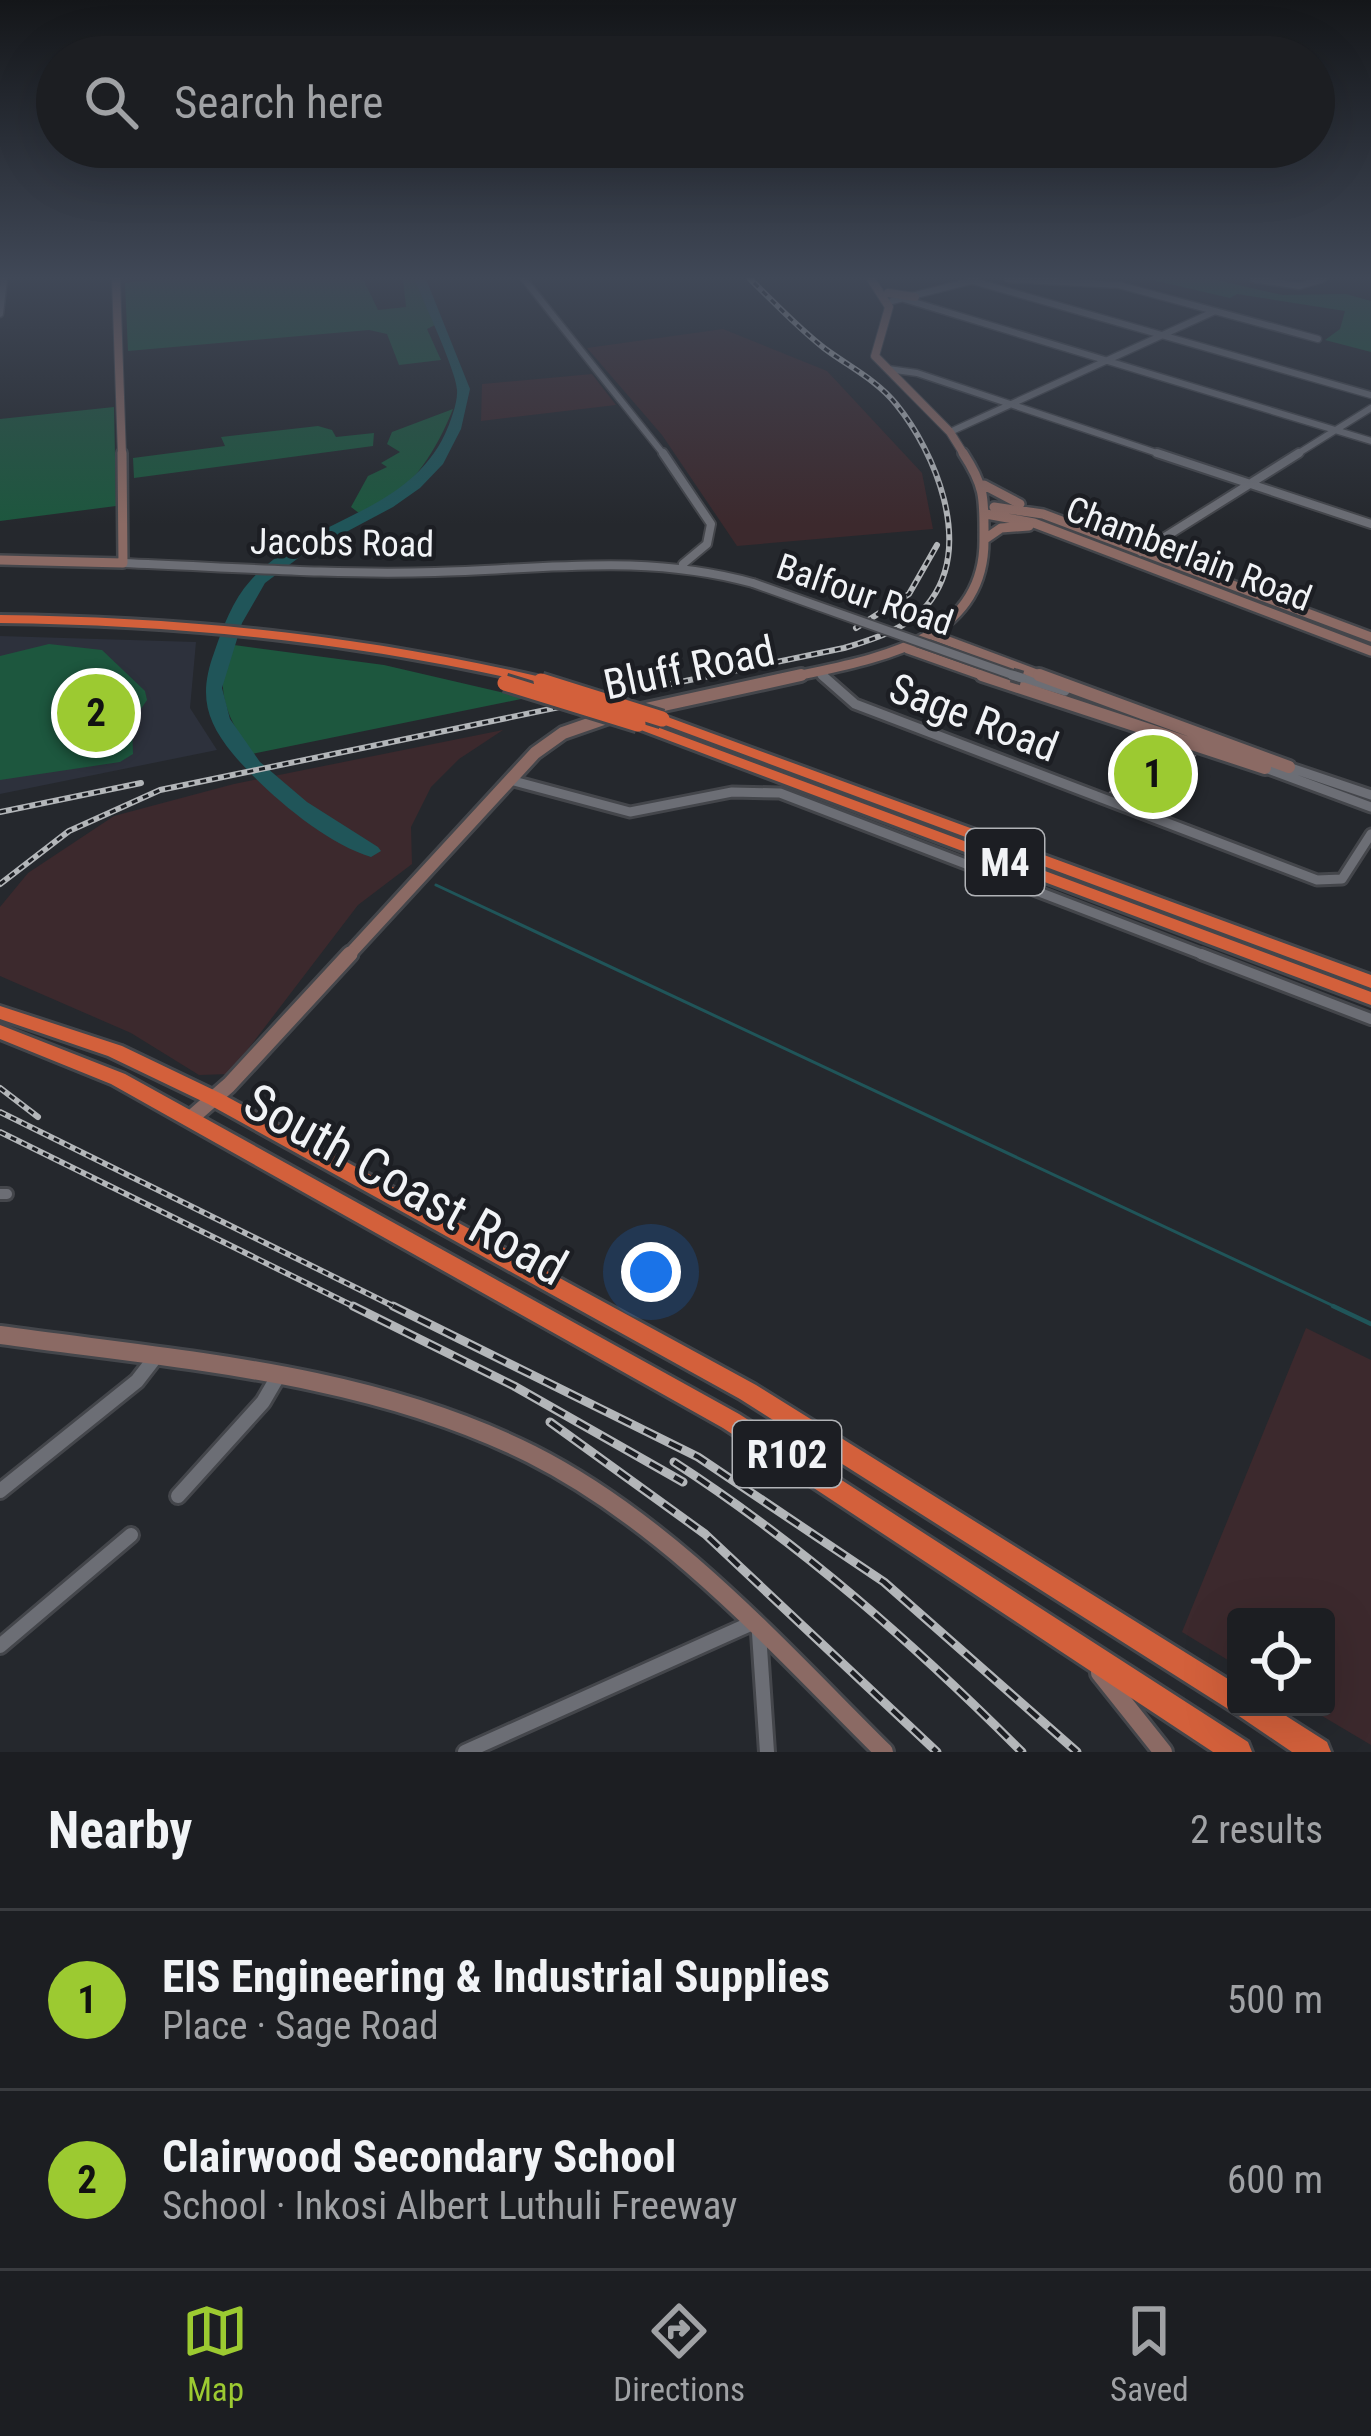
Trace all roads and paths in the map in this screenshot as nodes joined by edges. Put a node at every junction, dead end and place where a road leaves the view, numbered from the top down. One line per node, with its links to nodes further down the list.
1 (120, 361): 23 (main road)
2 (592, 361): 24 (street)
3 (881, 361): 7 (main road)
4 (1103, 361): 6 (street)
5 (1250, 361): 8 (street)
6 (1107, 362): 9 (street); 11 (street)
7 (888, 369): 9 (street); 12 (main road, Bluff Road)
8 (1371, 395)
9 (1017, 406): 12 (street); 15 (street)
10 (1371, 408): 11 (street)
11 (1333, 430): 13 (street); 15 (street)
12 (950, 432): 14 (main road, Bluff Road)
13 (1371, 441)
14 (984, 485): 16 (main road, Bluff Road); 17 (main road)
15 (1252, 485): 18 (street); 21 (street)
16 (987, 510): 17 (main road, Chamberlain Road); 19 (main road, Chamberlain Road); 20 (main road, Bluff Road)
17 (1043, 514): 21 (main road, Chamberlain Road)
18 (1371, 524)
19 (1053, 531): 20 (main road); 30 (main road, Chamberlain Road)
20 (985, 539): 27 (main road, Bluff Road)
21 (1141, 551): 28 (main road, Chamberlain Road)
22 (0, 560): 23 (main road, Jacobs Road)
23 (122, 563): 24 (street, Jacobs Road)
24 (683, 564): 32 (street, Balfour Road, bridge)
25 (0, 623): 26 (highway, M4)
26 (242, 632): 39 (highway, M4, bridge); 40 (highway, M4, bridge)
27 (932, 635): 29 (main road, Bluff Road); 33 (main road)
28 (1371, 637)
29 (907, 648): 31 (main road, Bluff Road); 34 (main road)
30 (1371, 650)
31 (820, 673): 35 (main road, Bluff Road); 38 (street, Sage Road)
32 (1024, 679): 33 (street, Balfour Road); 34 (street, Balfour Road)
33 (1288, 766): 36 (street, Balfour Road)
34 (1265, 768): 37 (street, Balfour Road)
35 (510, 780): 42 (street); 44 (main road, Bluff Road)
36 (1371, 792)
37 (1371, 807)
38 (1371, 834)
39 (1371, 980)
40 (1371, 999)
41 (0, 1012): 44 (highway, South Coast Road / R102)
42 (1371, 1019)
43 (0, 1032): 45 (highway, South Coast Road / R102)
44 (215, 1100): 45 (main road, Bluff Road); 55 (highway, South Coast Road / R102)
45 (190, 1119): 53 (highway, South Coast Road / R102)
46 (0, 1335): 47 (main road)
47 (154, 1359): 48 (main road); 49 (street)
48 (277, 1378): 50 (street); 52 (main road)
49 (0, 1490)
50 (178, 1496)
51 (131, 1535): 54 (street)
52 (755, 1628): 57 (street); 58 (street); 59 (main road)
53 (1069, 1639): 60 (main road); 61 (highway, South Coast Road / R102)
54 (0, 1646)
55 (1227, 1694)
56 (1261, 1716): 62 (highway)
57 (465, 1752)
58 (766, 1752)
59 (884, 1752)
60 (1163, 1752)
61 (1238, 1752)
62 (1317, 1752)

